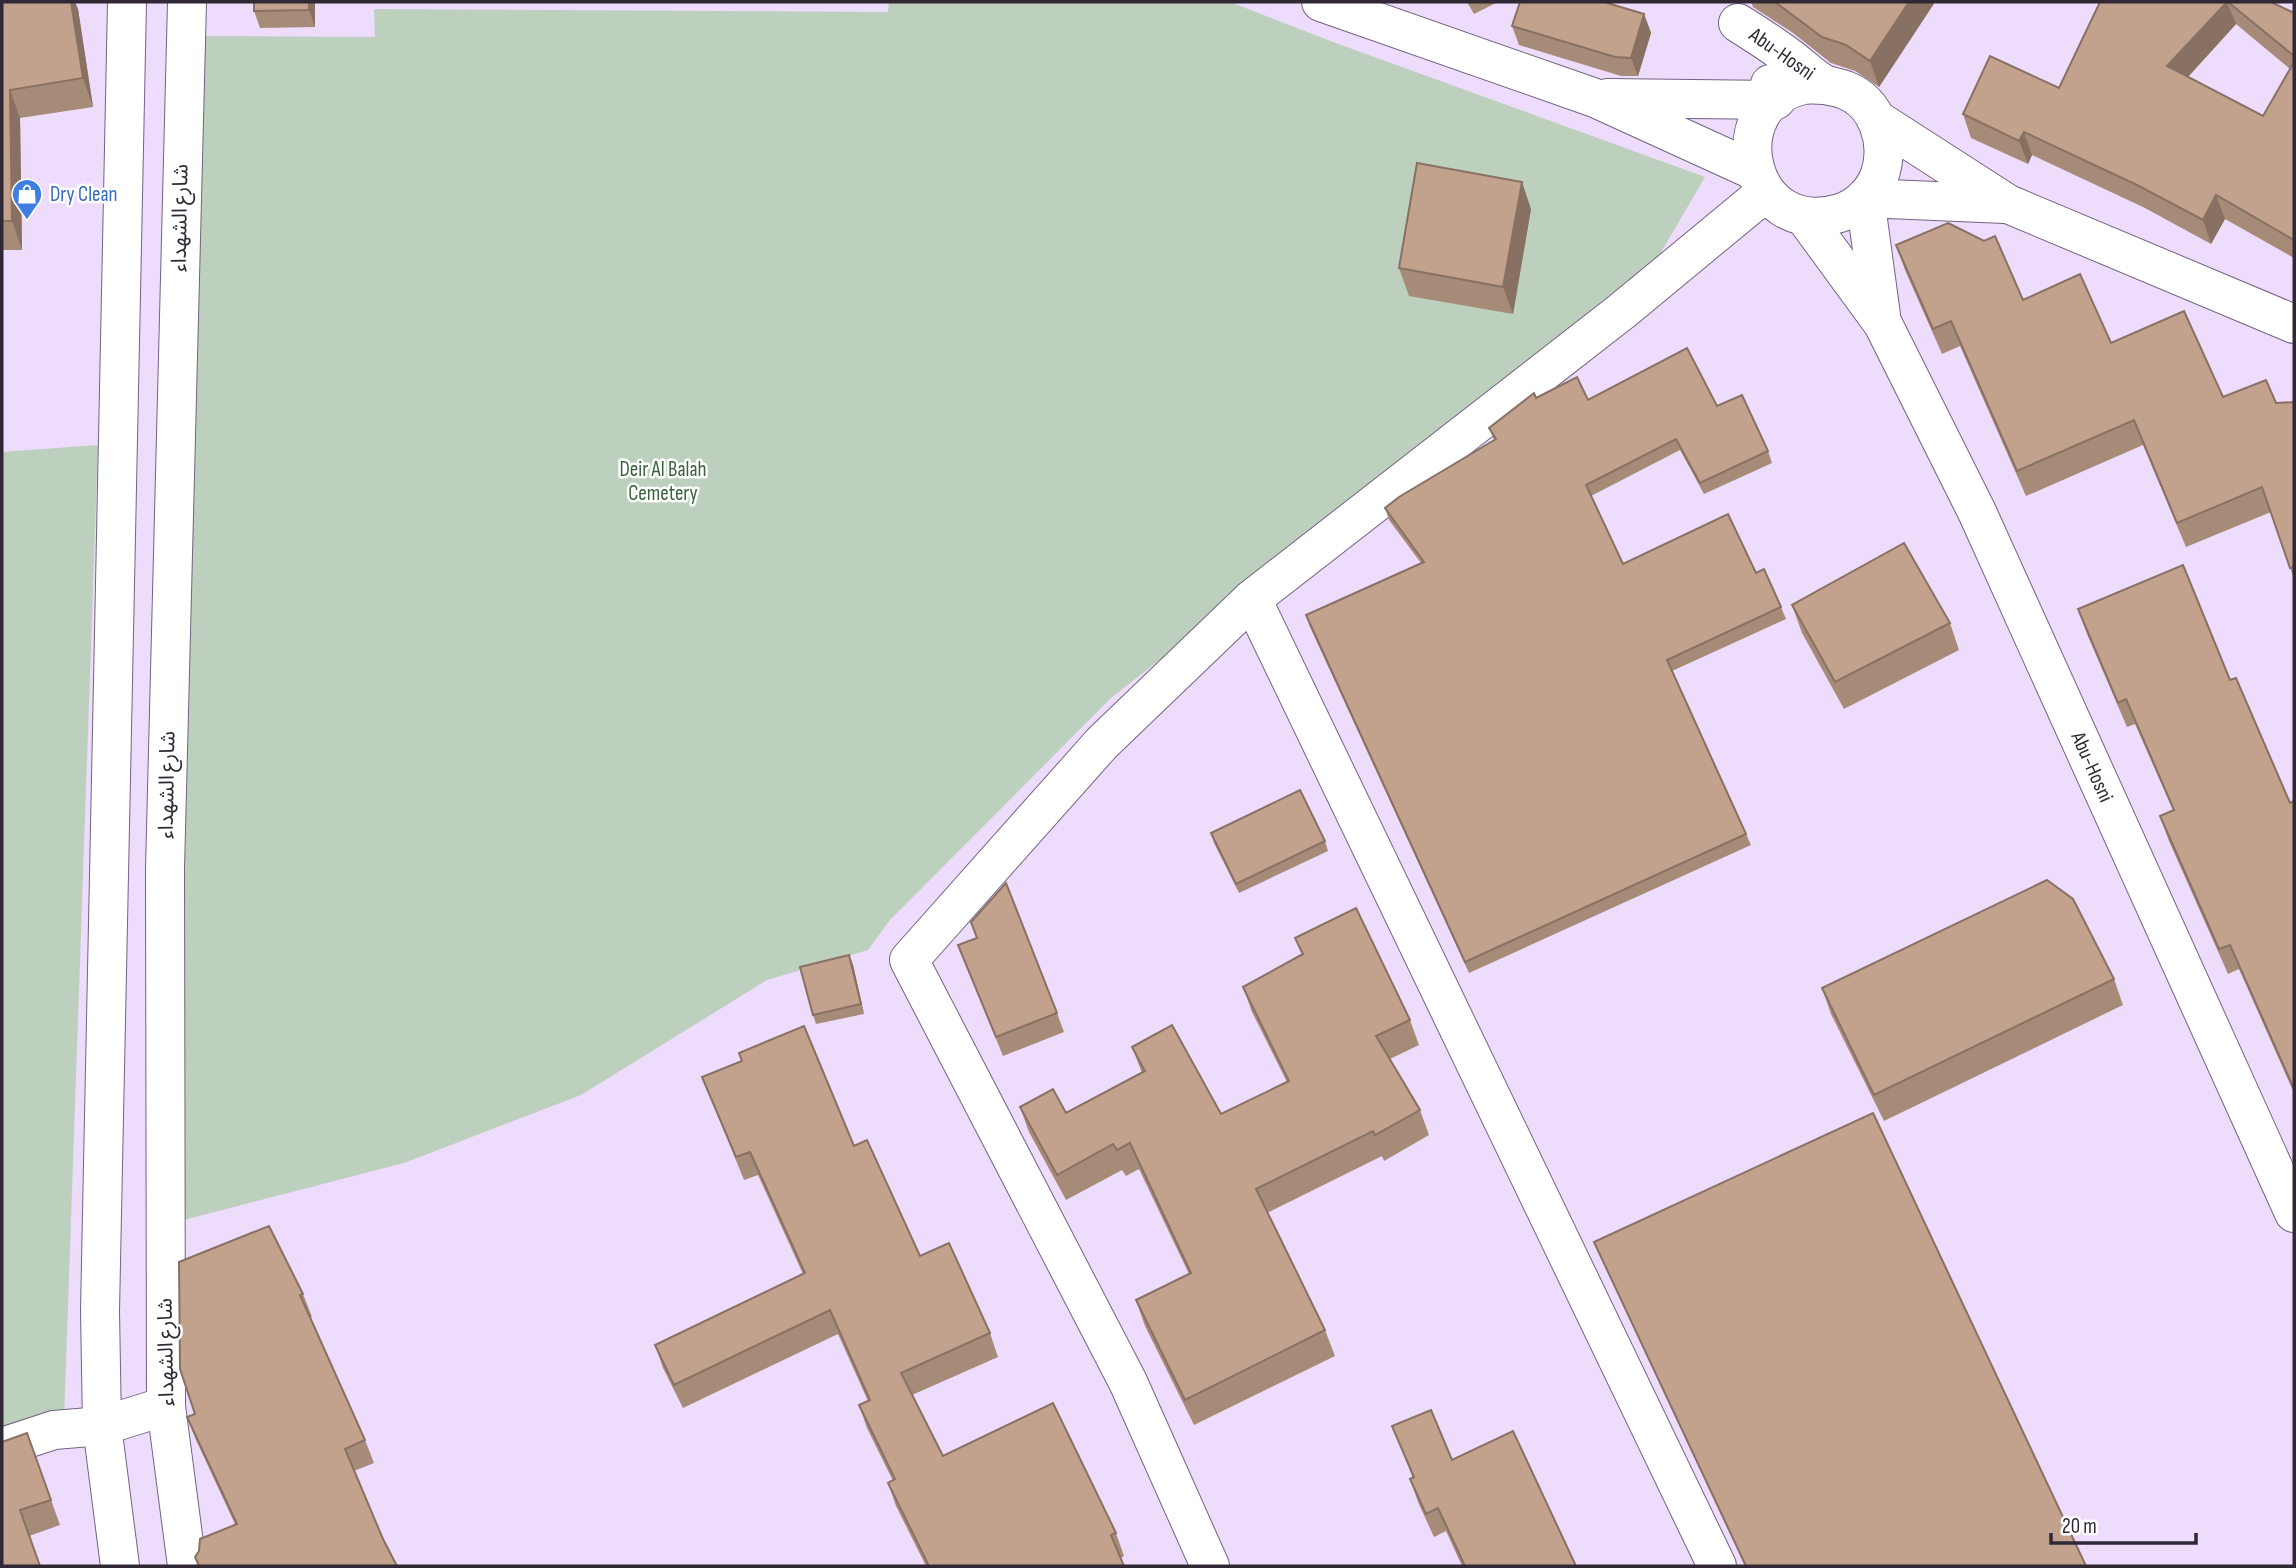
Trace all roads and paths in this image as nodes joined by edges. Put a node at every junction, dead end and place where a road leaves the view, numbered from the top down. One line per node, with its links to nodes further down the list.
1 (127, 2): 18 (street)
2 (187, 2): 17 (street, شارع الشهداء)
3 (1321, 2): 6 (street)
4 (1733, 12): 5 (street, Abu-Hosni); 7 (street, Abu-Hosni)
5 (1825, 85): 7 (street, Abu-Hosni); 8 (street, Abu-Hosni)
6 (1595, 98): 7 (street); 9 (street)
7 (1776, 100): 9 (street, Abu-Hosni)
8 (1876, 119): 10 (street); 11 (street, Abu-Hosni)
9 (1760, 182): 12 (street, Abu-Hosni); 15 (street)
10 (1865, 198): 11 (street); 12 (street); 13 (street, Abu-Hosni)
11 (2008, 204): 14 (street)
12 (1804, 216): 13 (street, Abu-Hosni)
13 (1882, 324): 16 (street, Abu-Hosni)
14 (2294, 324)
15 (1252, 599): 22 (street); 23 (street)
16 (2294, 1213)
17 (166, 1406): 18 (street); 21 (street, شارع الشهداء)
18 (102, 1426): 19 (street); 20 (street)
19 (2, 1447)
20 (120, 1566)
21 (187, 1566)
22 (1210, 1566)
23 (1717, 1566)

